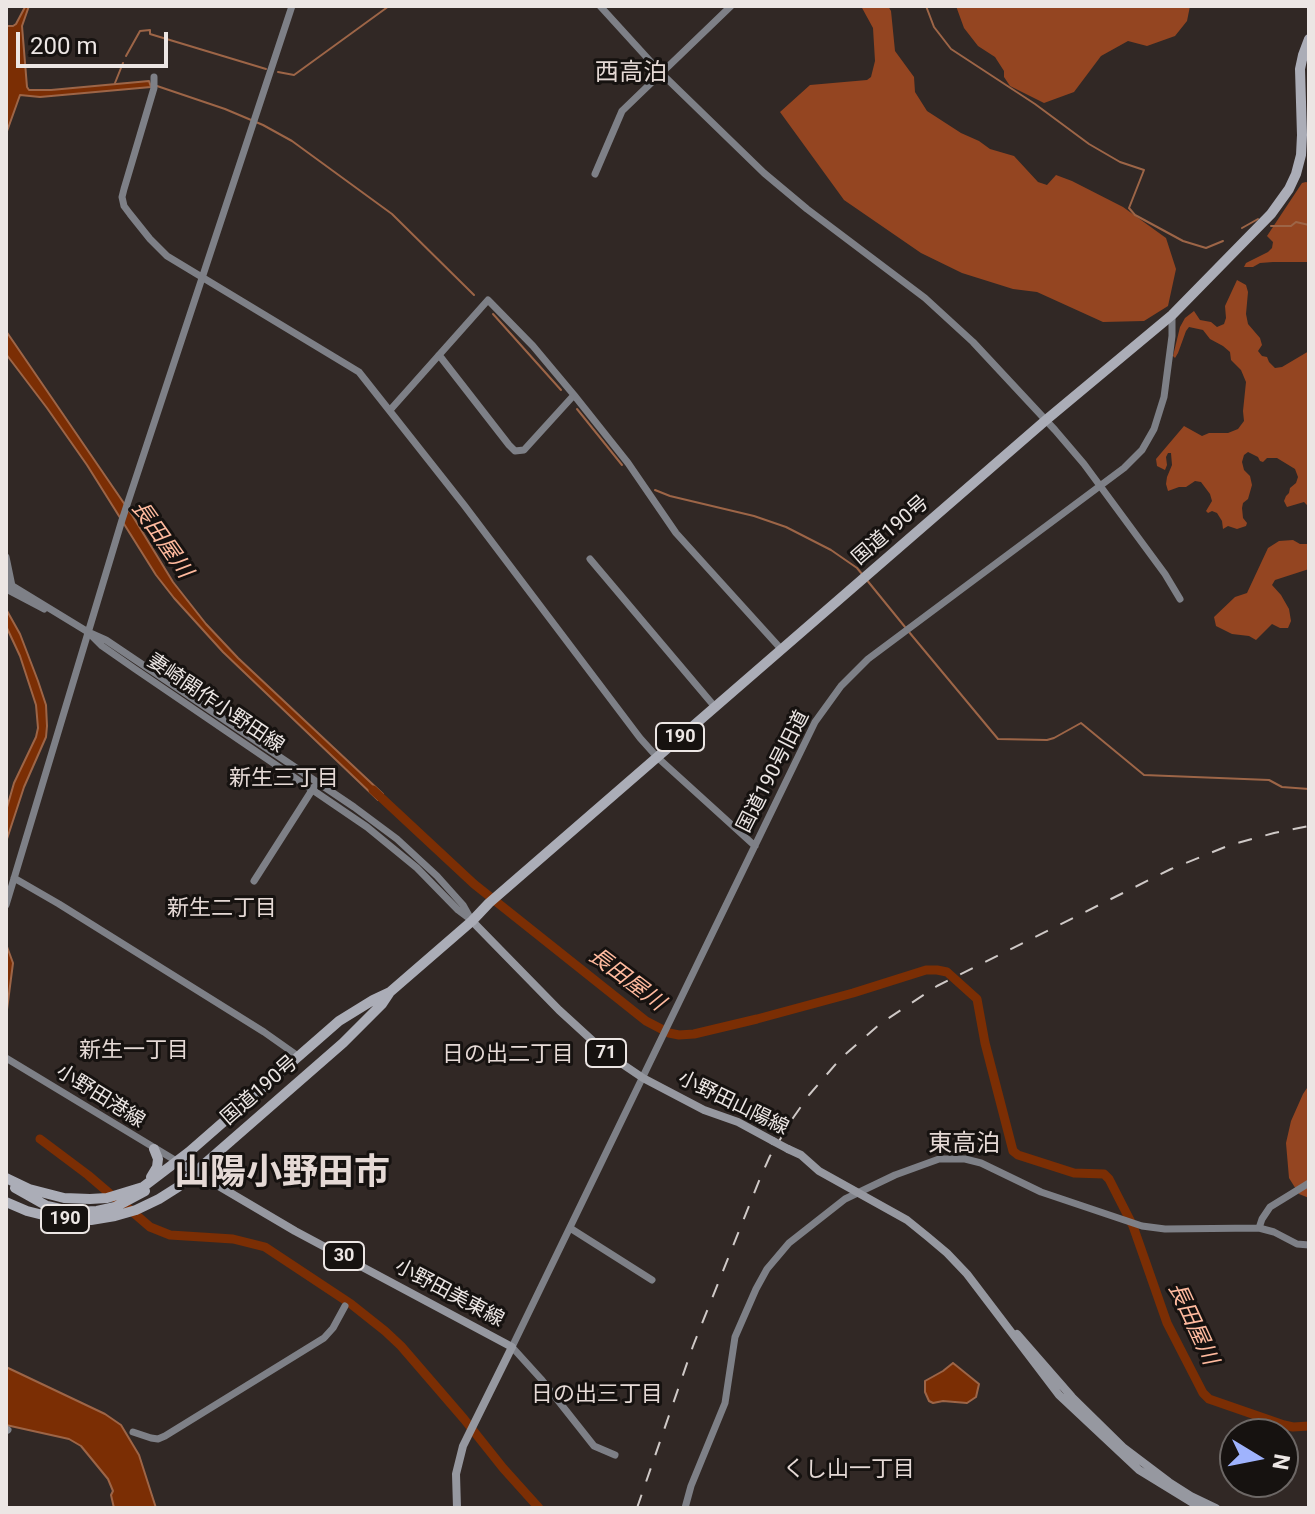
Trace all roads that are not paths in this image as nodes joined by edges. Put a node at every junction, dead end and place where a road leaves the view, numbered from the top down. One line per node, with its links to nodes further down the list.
1 (292, 6): 8 (street)
2 (600, 6): 5 (street)
3 (731, 6): 5 (street)
4 (1309, 39): 9 (highway, 国道190号 / 190)
5 (661, 73): 7 (street); 13 (street)
6 (154, 82): 8 (street)
7 (595, 174)
8 (202, 277): 12 (street); 19 (street)
9 (1172, 315): 13 (highway, 国道190号 / 190); 14 (street, 国道190号旧道)
10 (439, 355): 11 (street); 11 (street); 12 (street)
11 (574, 395): 20 (street)
12 (391, 409): 22 (street)
13 (1046, 420): 14 (street); 20 (highway, 国道190号 / 190)
14 (1100, 486): 18 (street); 24 (street, 国道190号旧道)
15 (6, 557): 17 (street)
16 (590, 559): 21 (street)
17 (8, 586): 19 (street, 妻崎開作小野田線)
18 (1180, 599)
19 (88, 632): 23 (street, 妻崎開作小野田線); 25 (street)
20 (782, 650): 21 (highway, 国道190号 / 190)
21 (715, 707): 22 (highway, 国道190号 / 190)
22 (657, 757): 24 (street); 28 (highway, 国道190号 / 190)
23 (315, 786): 26 (street); 28 (street, 妻崎開作小野田線)
24 (755, 846): 34 (street, 国道190号旧道)
25 (14, 878): 27 (street); 32 (street)
26 (254, 881)
27 (6, 905)
28 (472, 921): 29 (highway, 国道190号 / 190); 34 (main road, 小野田山陽線 / 71)
29 (390, 992): 30 (highway, 国道190号 / 190); 31 (highway, 国道190号 / 190)
30 (339, 1021): 31 (highway); 32 (highway, 国道190号 / 190)
31 (352, 1035): 37 (highway, 国道190号 / 190)
32 (298, 1056): 36 (highway, 国道190号 / 190)
33 (6, 1058): 35 (street, 小野田港線)
34 (643, 1078): 40 (main road, 小野田山陽線 / 71, bridge); 43 (street, 国道190号旧道)
35 (154, 1149): 36 (street, 小野田港線); 42 (highway)
36 (178, 1162): 37 (main road, 小野田美東線 / 30); 42 (highway, 国道190号 / 190)
37 (194, 1173): 42 (highway, 国道190号 / 190); 49 (main road, 小野田美東線 / 30)
38 (6, 1181): 42 (highway, 国道190号 / 190); 42 (highway)
39 (1309, 1183): 44 (street)
40 (857, 1192): 44 (street); 47 (main road, 小野田山陽線 / 71); 53 (street)
41 (6, 1202): 42 (highway, 国道190号 / 190)
42 (122, 1202)
43 (570, 1228): 46 (street); 49 (street, 国道190号旧道)
44 (1259, 1228): 45 (street)
45 (1309, 1245)
46 (652, 1280)
47 (989, 1304): 54 (main road, 小野田山陽線 / 71); 55 (main road, 小野田山陽線 / 71)
48 (345, 1306): 50 (street)
49 (512, 1347): 51 (street); 52 (main road, 小野田美東線)
50 (133, 1432)
51 (615, 1455)
52 (457, 1508)
53 (685, 1508)
54 (1201, 1508)
55 (1216, 1508)

